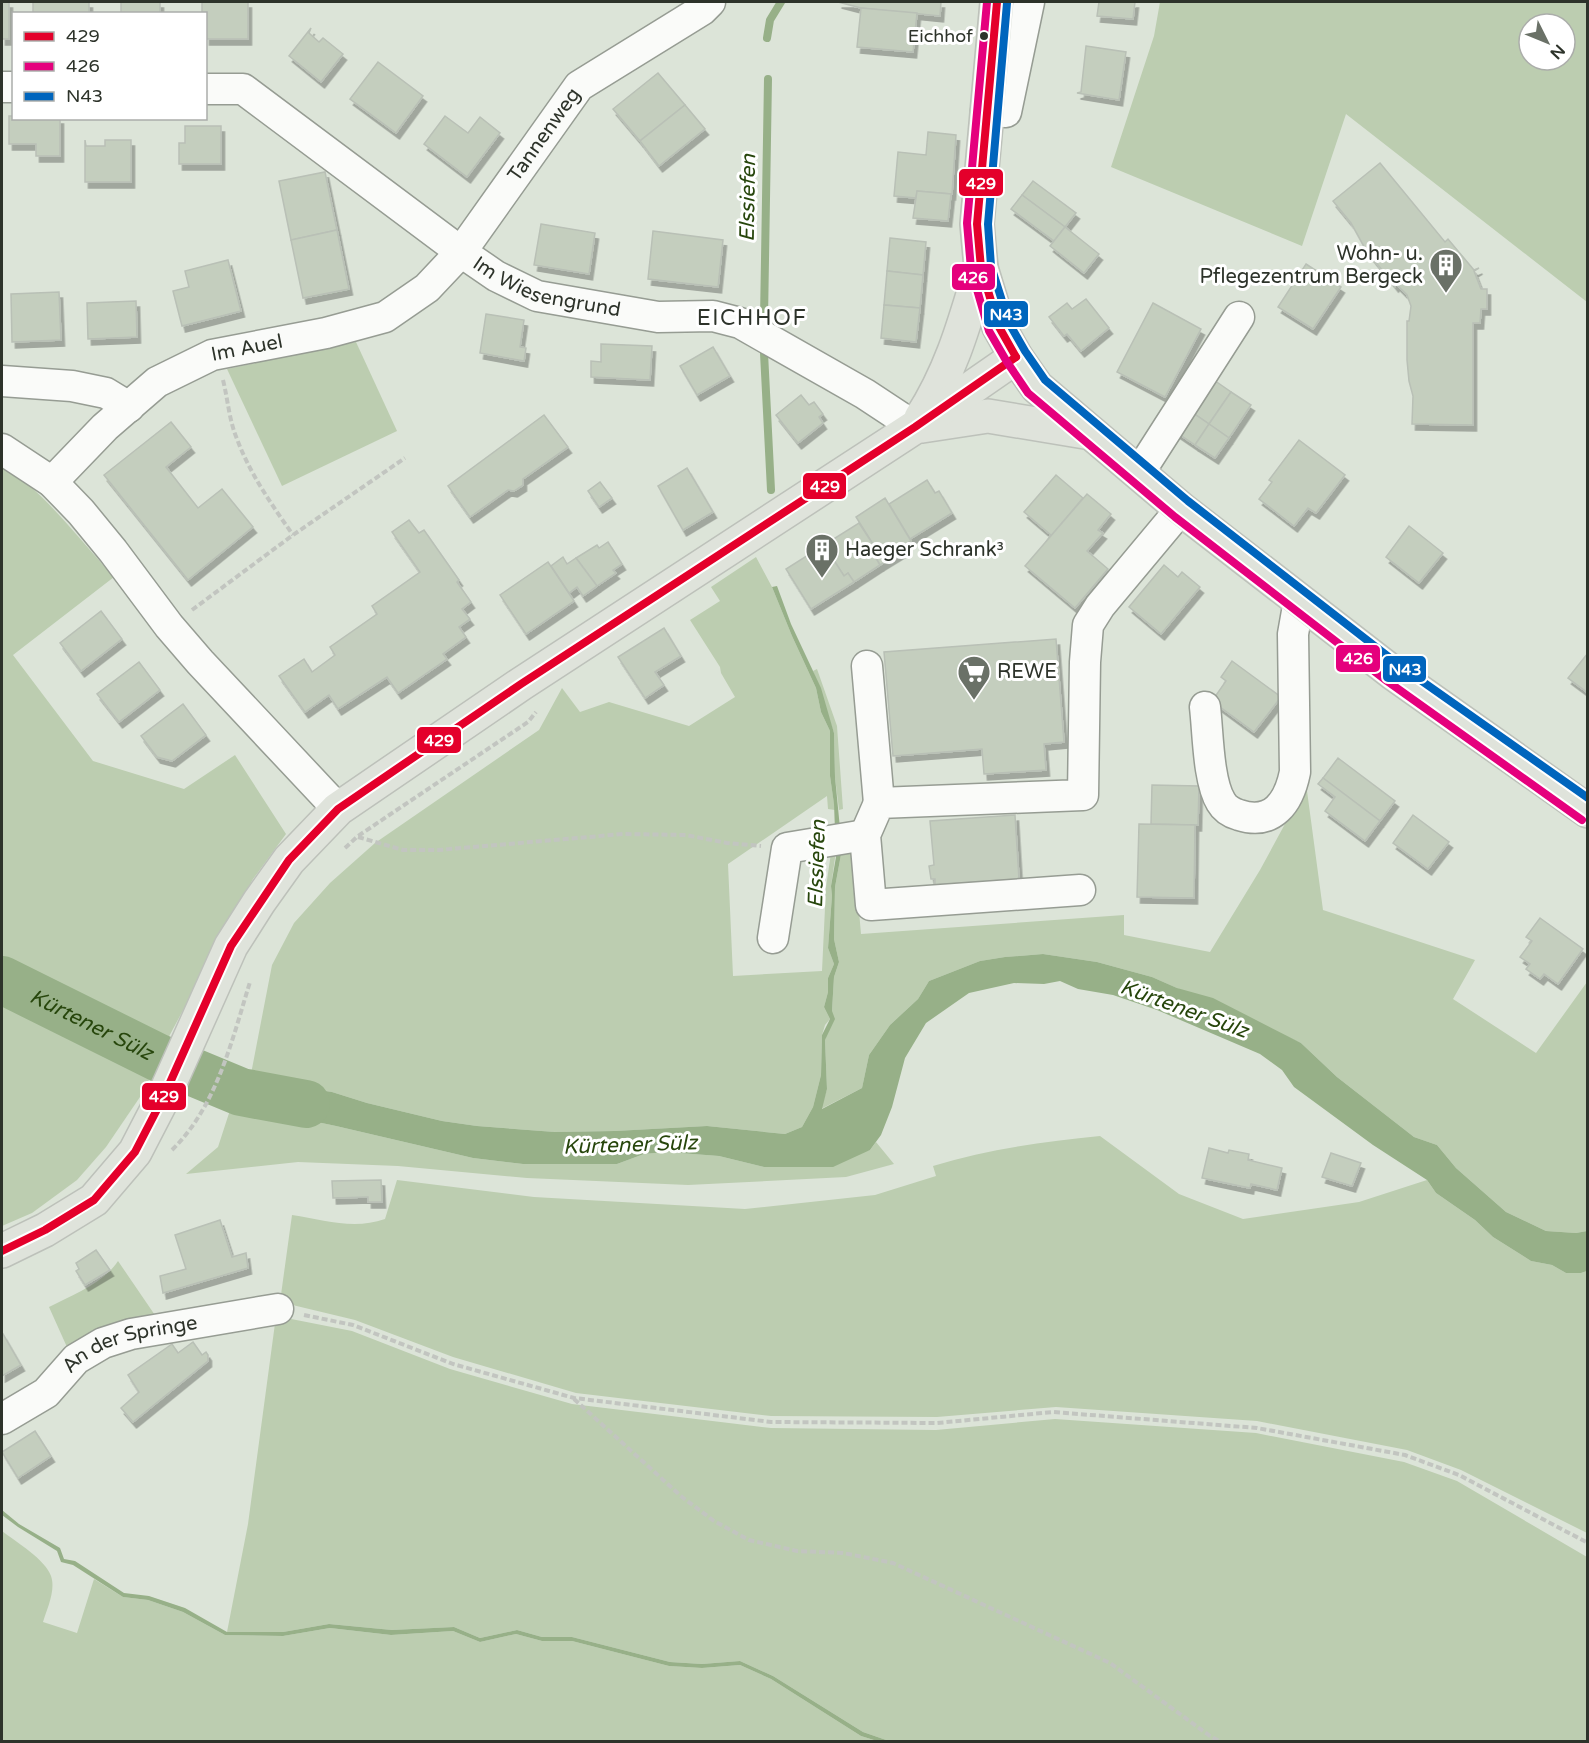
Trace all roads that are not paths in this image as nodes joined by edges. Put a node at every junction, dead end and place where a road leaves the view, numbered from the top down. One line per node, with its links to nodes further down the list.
1 (710, 2): 6 (street, Tannenweg)
2 (997, 2): 5 (main road)
3 (1029, 2): 5 (street)
4 (207, 89): 6 (street, Im Wiesengrund)
5 (986, 111): 7 (main road)
6 (461, 252): 11 (street, Im Auel); 12 (street, Im Wiesengrund)
7 (981, 268): 9 (main road); 12 (main road)
8 (1239, 316): 15 (street)
9 (1016, 357): 12 (main road); 13 (main road)
10 (2, 381): 11 (street)
11 (129, 407): 16 (street, Im Auel)
12 (915, 427): 13 (main road); 22 (main road)
13 (1091, 433): 15 (main road)
14 (2, 449): 16 (street)
15 (1139, 473): 17 (main road)
16 (52, 482): 22 (street)
17 (1181, 509): 18 (main road); 21 (street)
18 (1299, 600): 20 (street); 23 (main road)
19 (867, 666): 21 (street)
20 (1205, 706)
21 (879, 803): 24 (street)
22 (338, 809): 27 (main road)
23 (1587, 811)
24 (847, 838): 25 (street); 26 (street)
25 (1080, 890)
26 (773, 938)
27 (2, 1251)
28 (278, 1309): 29 (street, An der Springe)
29 (2, 1419)

